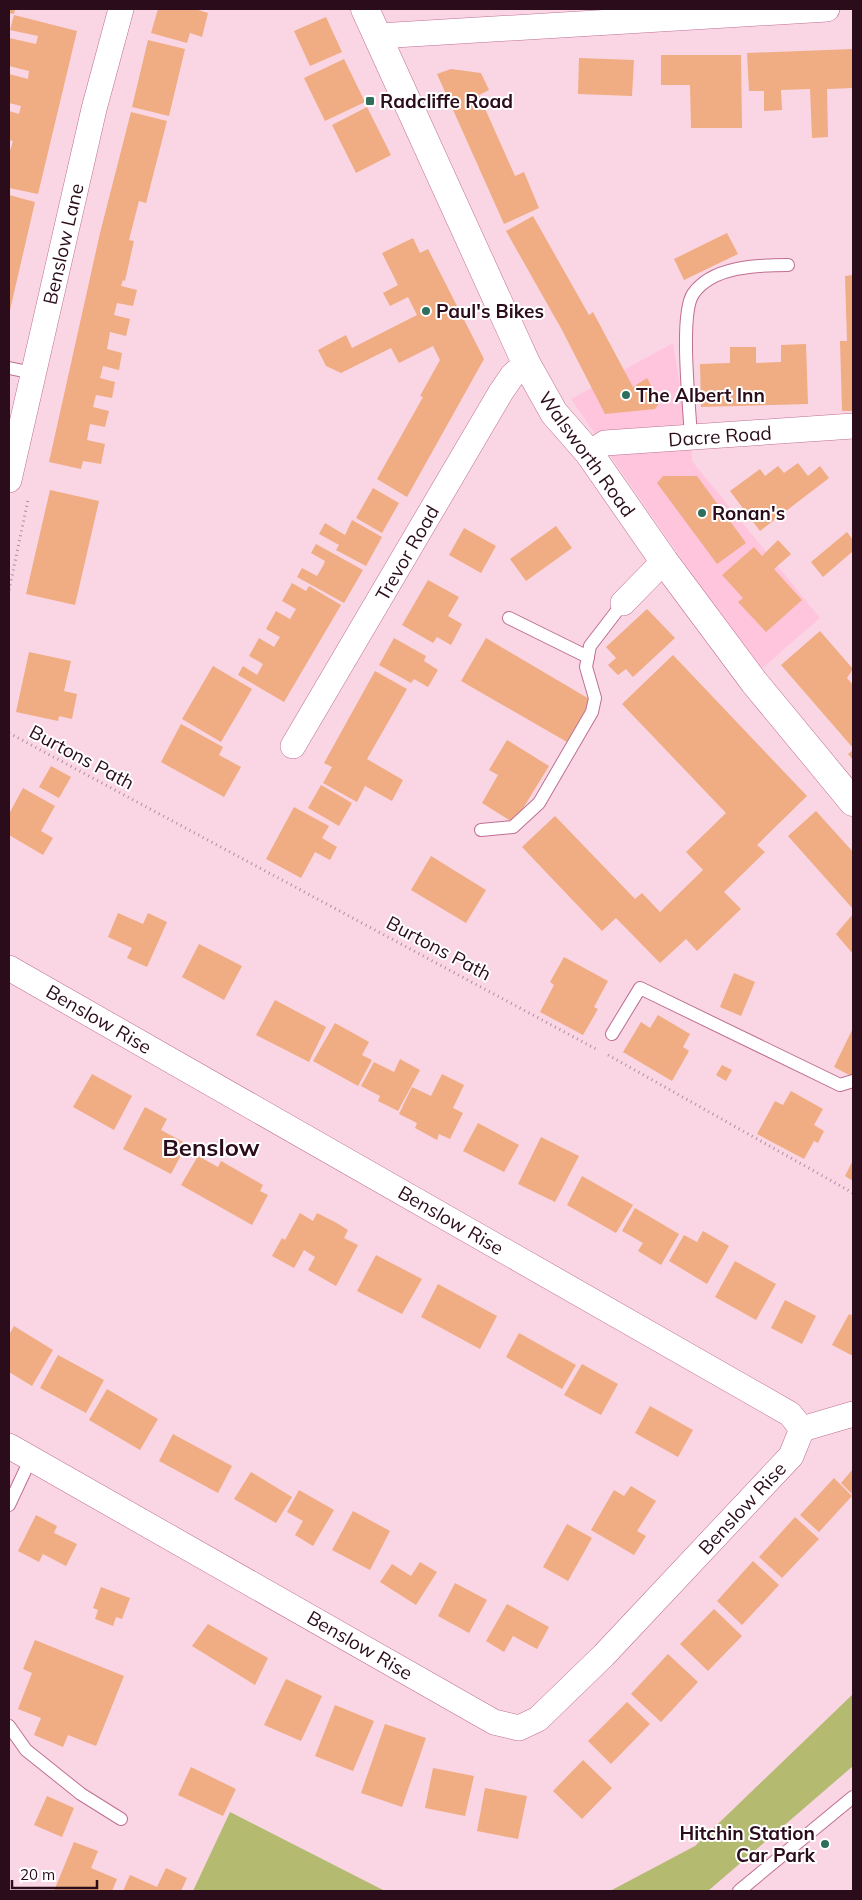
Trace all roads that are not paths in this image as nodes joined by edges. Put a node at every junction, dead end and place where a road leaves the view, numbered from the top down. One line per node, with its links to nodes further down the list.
1 (121, 9): 8 (street, Benslow Lane)
2 (365, 9): 4 (main road, Walsworth Road)
3 (827, 9): 4 (street)
4 (378, 36): 6 (main road, Walsworth Road)
5 (788, 265): 10 (lane)
6 (526, 363): 11 (main road, Walsworth Road); 17 (street, Trevor Road)
7 (9, 368): 8 (lane)
8 (34, 372): 12 (street, Benslow Lane)
9 (853, 426): 10 (street, Dacre Road)
10 (691, 438): 11 (street, Dacre Road)
11 (589, 453): 13 (main road, Walsworth Road)
12 (9, 480)
13 (664, 561): 14 (street); 18 (main road, Walsworth Road)
14 (623, 603): 16 (lane)
15 (509, 618): 16 (lane)
16 (588, 657): 19 (lane)
17 (293, 746)
18 (853, 802)
19 (481, 830)
20 (9, 968): 24 (street, Benslow Rise)
21 (612, 1034): 22 (lane)
22 (853, 1081)
23 (853, 1414): 24 (street)
24 (802, 1429): 26 (street, Benslow Rise)
25 (9, 1446): 26 (street, Benslow Rise)
26 (31, 1458): 27 (lane)
27 (9, 1505)
28 (9, 1726): 30 (lane)
29 (853, 1797): 31 (lane)
30 (121, 1819)
31 (739, 1891)

